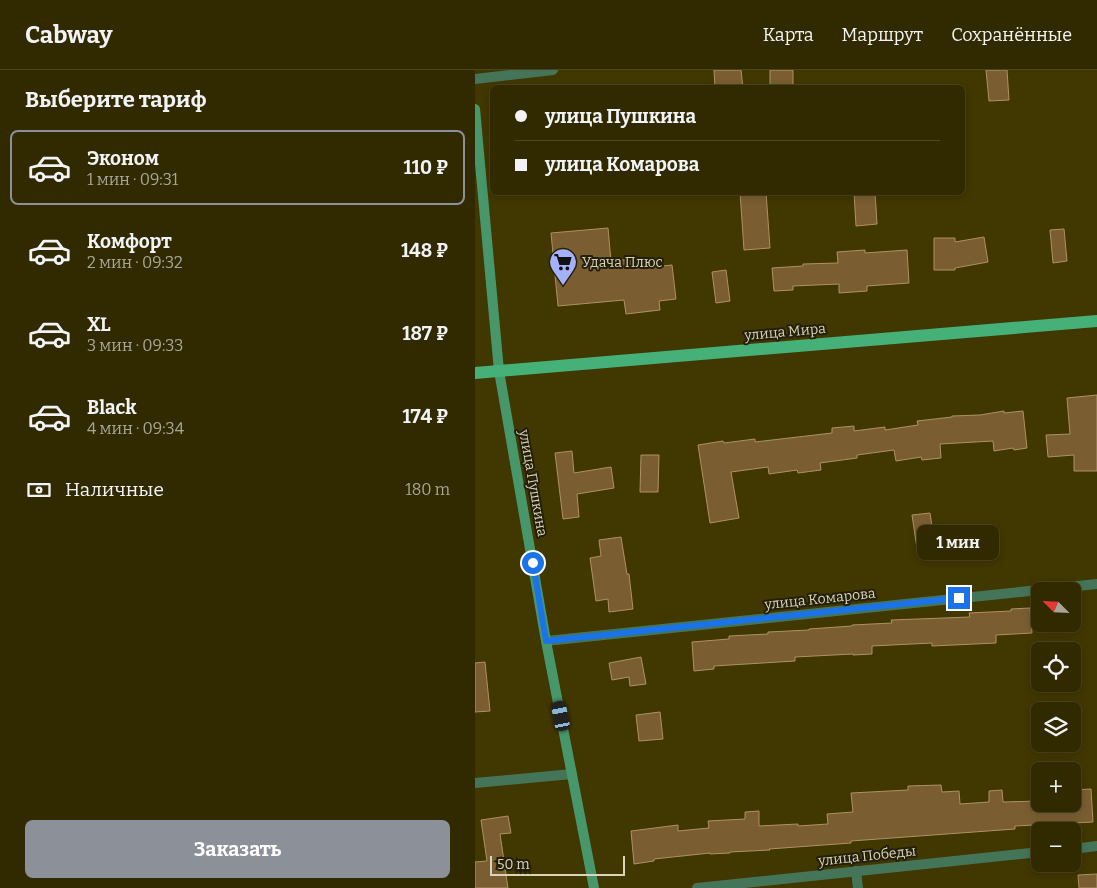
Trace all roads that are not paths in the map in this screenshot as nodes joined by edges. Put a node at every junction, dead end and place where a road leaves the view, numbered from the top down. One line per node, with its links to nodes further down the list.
1 (553, 70): 2 (street)
2 (475, 79)
3 (475, 109): 5 (street, улица Пушкина)
4 (1097, 321): 5 (main road, улица Мира)
5 (499, 371): 6 (main road, улица Мира); 8 (street, улица Пушкина)
6 (475, 373)
7 (1097, 584): 8 (street, улица Комарова)
8 (546, 641): 9 (street, улица Пушкина)
9 (572, 774): 10 (street); 15 (street, улица Пушкина)
10 (475, 783)
11 (1097, 846): 12 (street)
12 (1081, 848)
13 (1031, 853): 14 (street, улица Победы)
14 (856, 871): 16 (street, улица Победы); 17 (street)
15 (594, 888)
16 (697, 888)
17 (858, 888)

